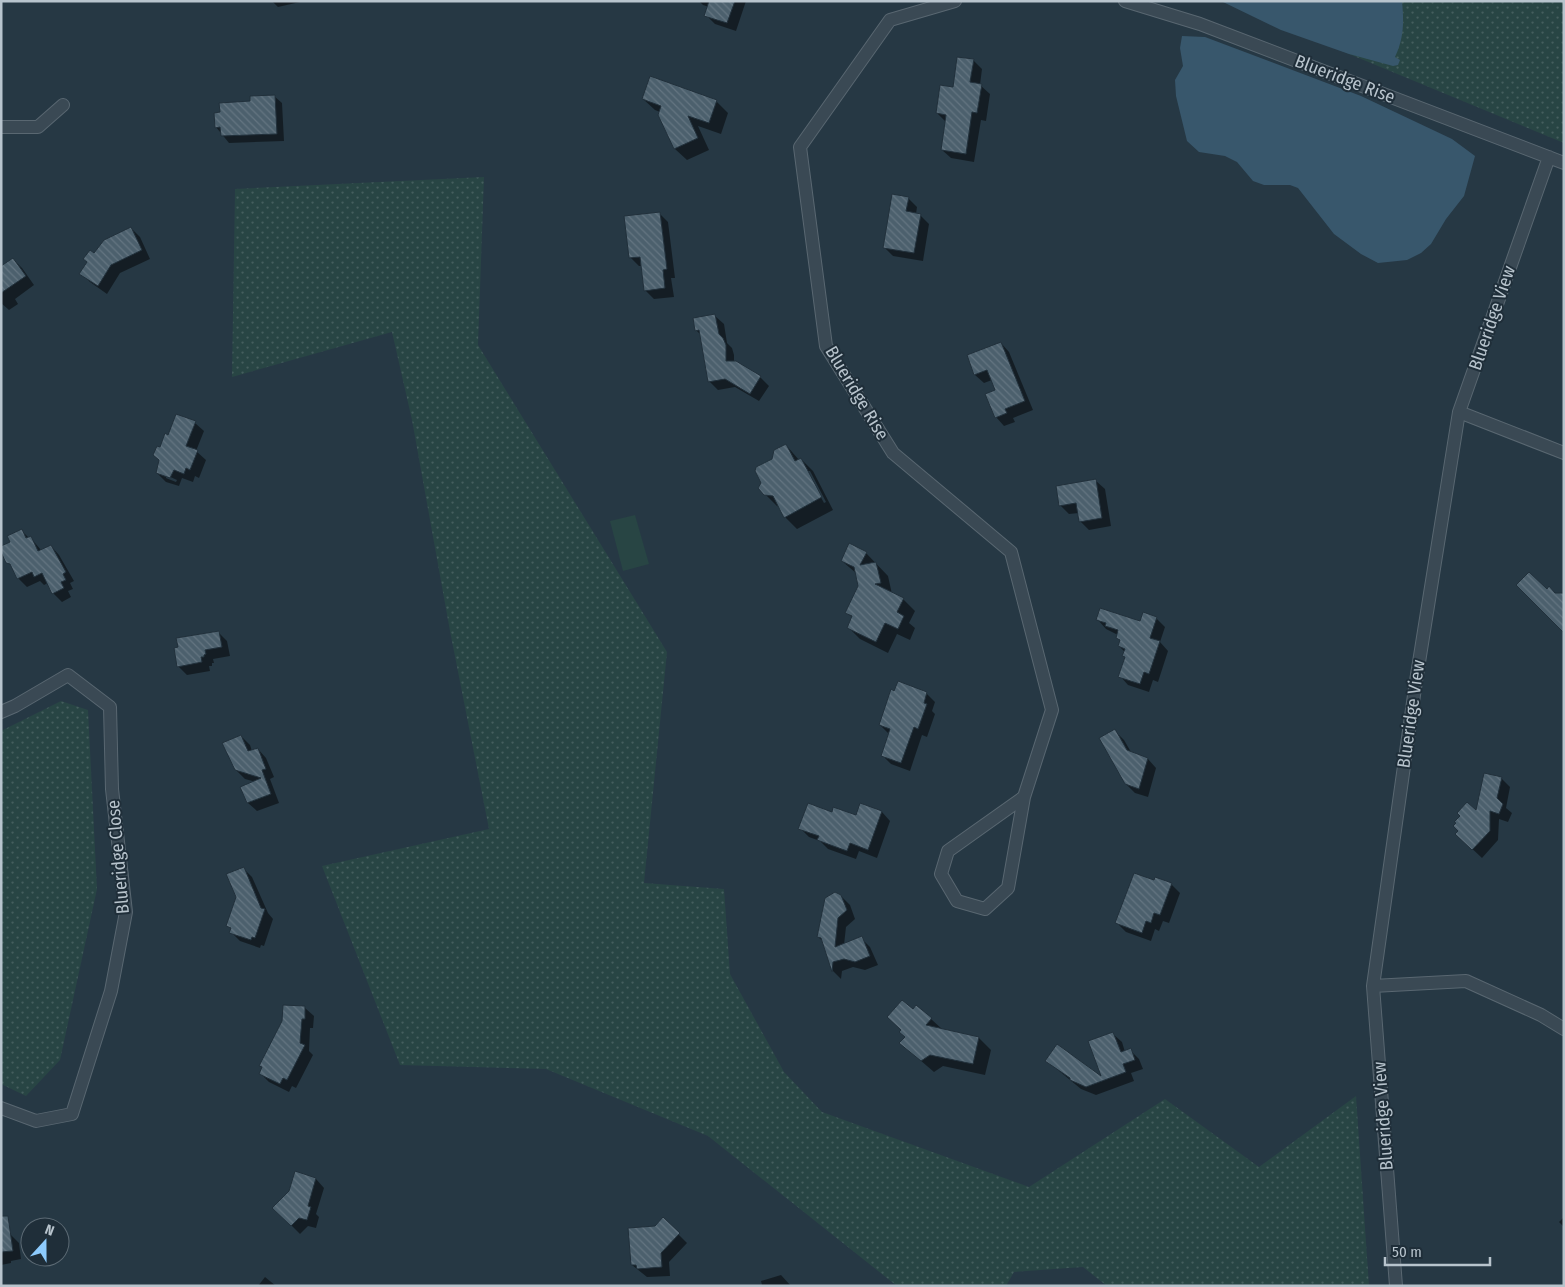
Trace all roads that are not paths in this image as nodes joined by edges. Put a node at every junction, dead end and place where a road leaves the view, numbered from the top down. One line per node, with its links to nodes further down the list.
1 (954, 1): 10 (street, Blueridge Rise)
2 (1125, 1): 5 (street, Blueridge Rise)
3 (62, 105): 4 (street)
4 (1, 128)
5 (1549, 157): 6 (street, Blueridge Rise); 7 (street, Blueridge View)
6 (1564, 163)
7 (1459, 412): 8 (street); 11 (street, Blueridge View)
8 (1564, 453)
9 (1, 712): 13 (street, Blueridge Close)
10 (1024, 797): 10 (street, Blueridge Rise)
11 (1373, 986): 12 (street); 14 (street, Blueridge View)
12 (1564, 1029)
13 (1, 1108)
14 (1396, 1286)

